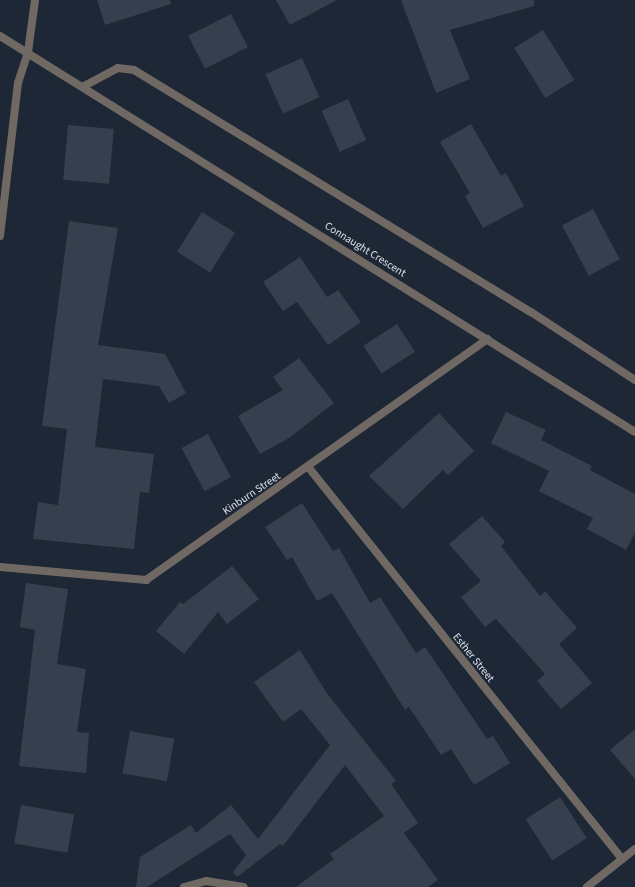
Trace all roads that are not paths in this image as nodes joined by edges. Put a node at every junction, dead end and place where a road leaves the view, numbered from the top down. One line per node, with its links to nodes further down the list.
1 (35, 0): 3 (street)
2 (0, 36): 3 (street, Connaught Crescent)
3 (28, 52): 4 (street, Connaught Crescent); 5 (street)
4 (84, 86): 6 (street, Connaught Crescent); 7 (street)
5 (0, 236)
6 (488, 339): 8 (street, Connaught Crescent); 9 (street, Kinburn Street)
7 (635, 380)
8 (635, 432)
9 (309, 468): 10 (street, Kinburn Street); 12 (street, Esther Street)
10 (0, 567)
11 (635, 849): 12 (street)
12 (622, 859): 15 (street)
13 (184, 887): 14 (street)
14 (244, 887)
15 (587, 887)

